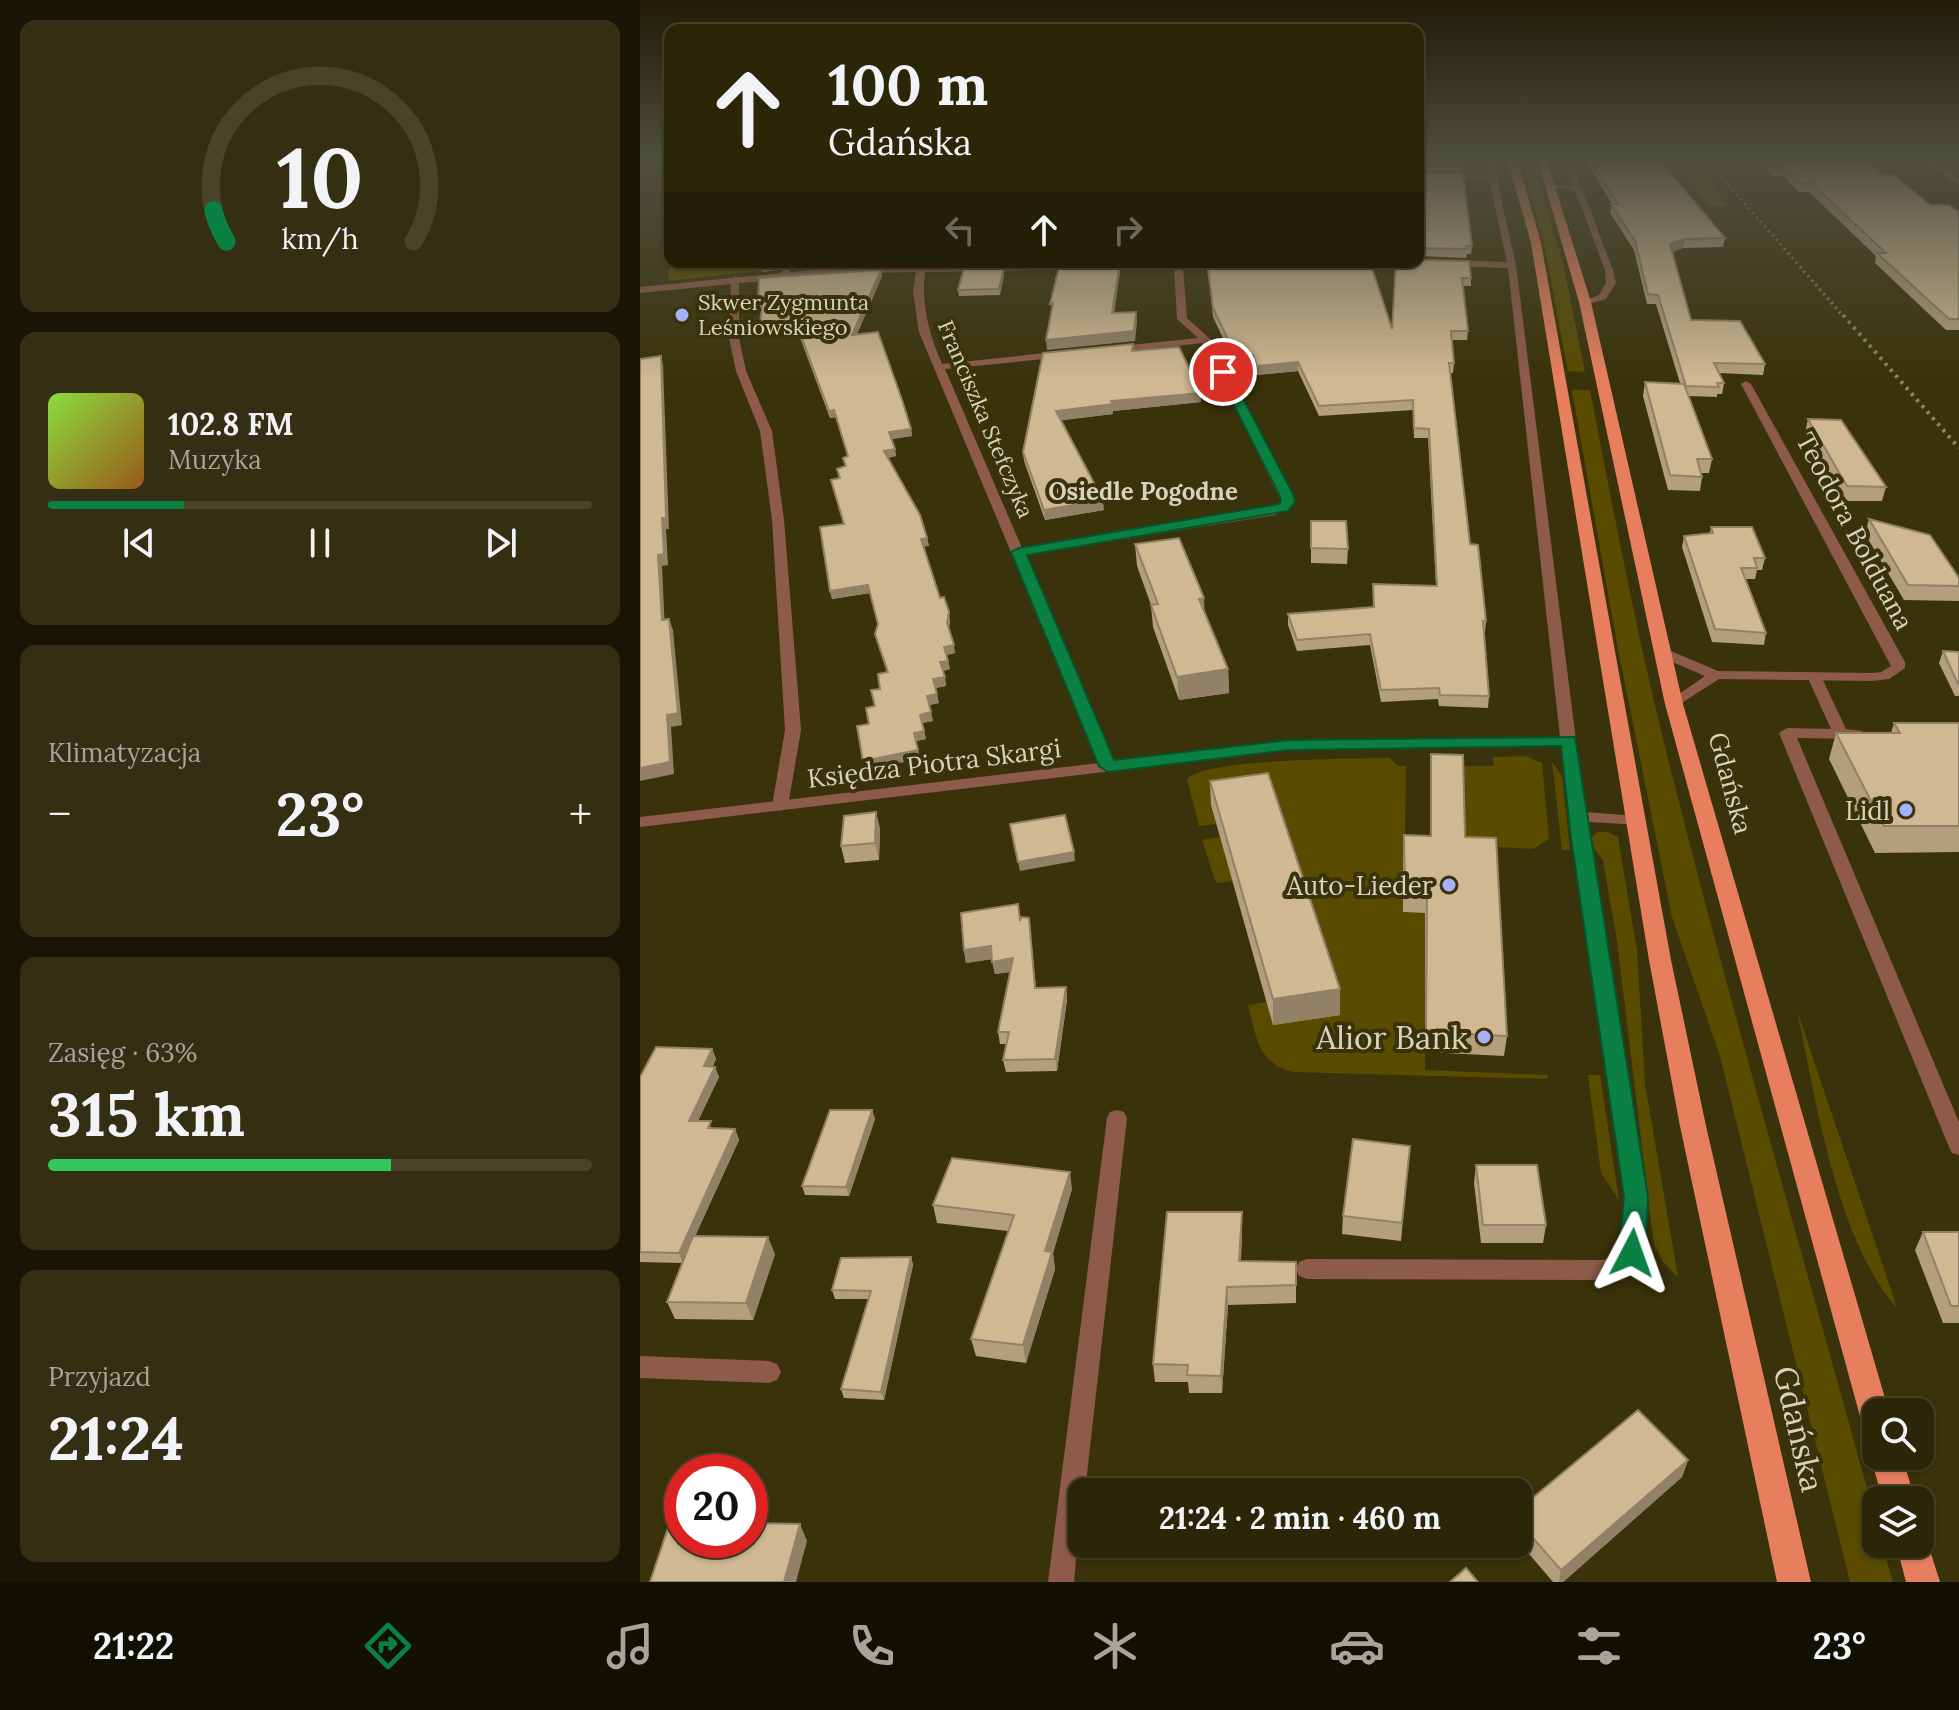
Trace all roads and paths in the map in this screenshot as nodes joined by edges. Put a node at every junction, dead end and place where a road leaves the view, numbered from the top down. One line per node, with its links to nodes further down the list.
1 (1505, 232): 6 (street)
2 (1532, 232): 31 (main road, Gdańska)
3 (1564, 232): 14 (main road, Gdańska)
4 (1593, 232): 14 (street)
5 (1424, 262): 6 (street)
6 (1512, 265): 27 (street)
7 (786, 268): 11 (street)
8 (887, 268): 11 (street)
9 (921, 268): 18 (street, Franciszka Stefczyka)
10 (1178, 268): 15 (street)
11 (785, 274): 12 (street)
12 (735, 279): 13 (street); 29 (street)
13 (640, 290)
14 (1585, 302): 21 (main road, Gdańska)
15 (1206, 340): 16 (street); 20 (street)
16 (1105, 350)
17 (1074, 353): 18 (street)
18 (939, 367): 20 (street, Franciszka Stefczyka)
19 (1746, 384): 23 (street, Teodora Bolduana)
20 (1019, 552): 28 (street, Franciszka Stefczyka)
21 (1661, 652): 22 (street, Teodora Bolduana); 24 (main road, Gdańska)
22 (1716, 675): 23 (street, Teodora Bolduana); 24 (street)
23 (1814, 676): 25 (street)
24 (1674, 704): 38 (main road, Gdańska)
25 (1841, 734): 26 (street); 34 (street)
26 (1870, 734)
27 (1569, 741): 28 (street, Księdza Piotra Skargi); 30 (street)
28 (1108, 766): 29 (street, Księdza Piotra Skargi)
29 (780, 806): 32 (street, Księdza Piotra Skargi)
30 (1577, 817): 31 (street); 35 (street)
31 (1636, 821): 41 (main road, Gdańska)
32 (640, 822)
33 (1117, 1118): 40 (street)
34 (1959, 1147)
35 (1307, 1269)
36 (640, 1367): 37 (street)
37 (769, 1372)
38 (1870, 1398)
39 (1916, 1558): 42 (main road)
40 (1061, 1582)
41 (1794, 1582)
42 (1923, 1582)

